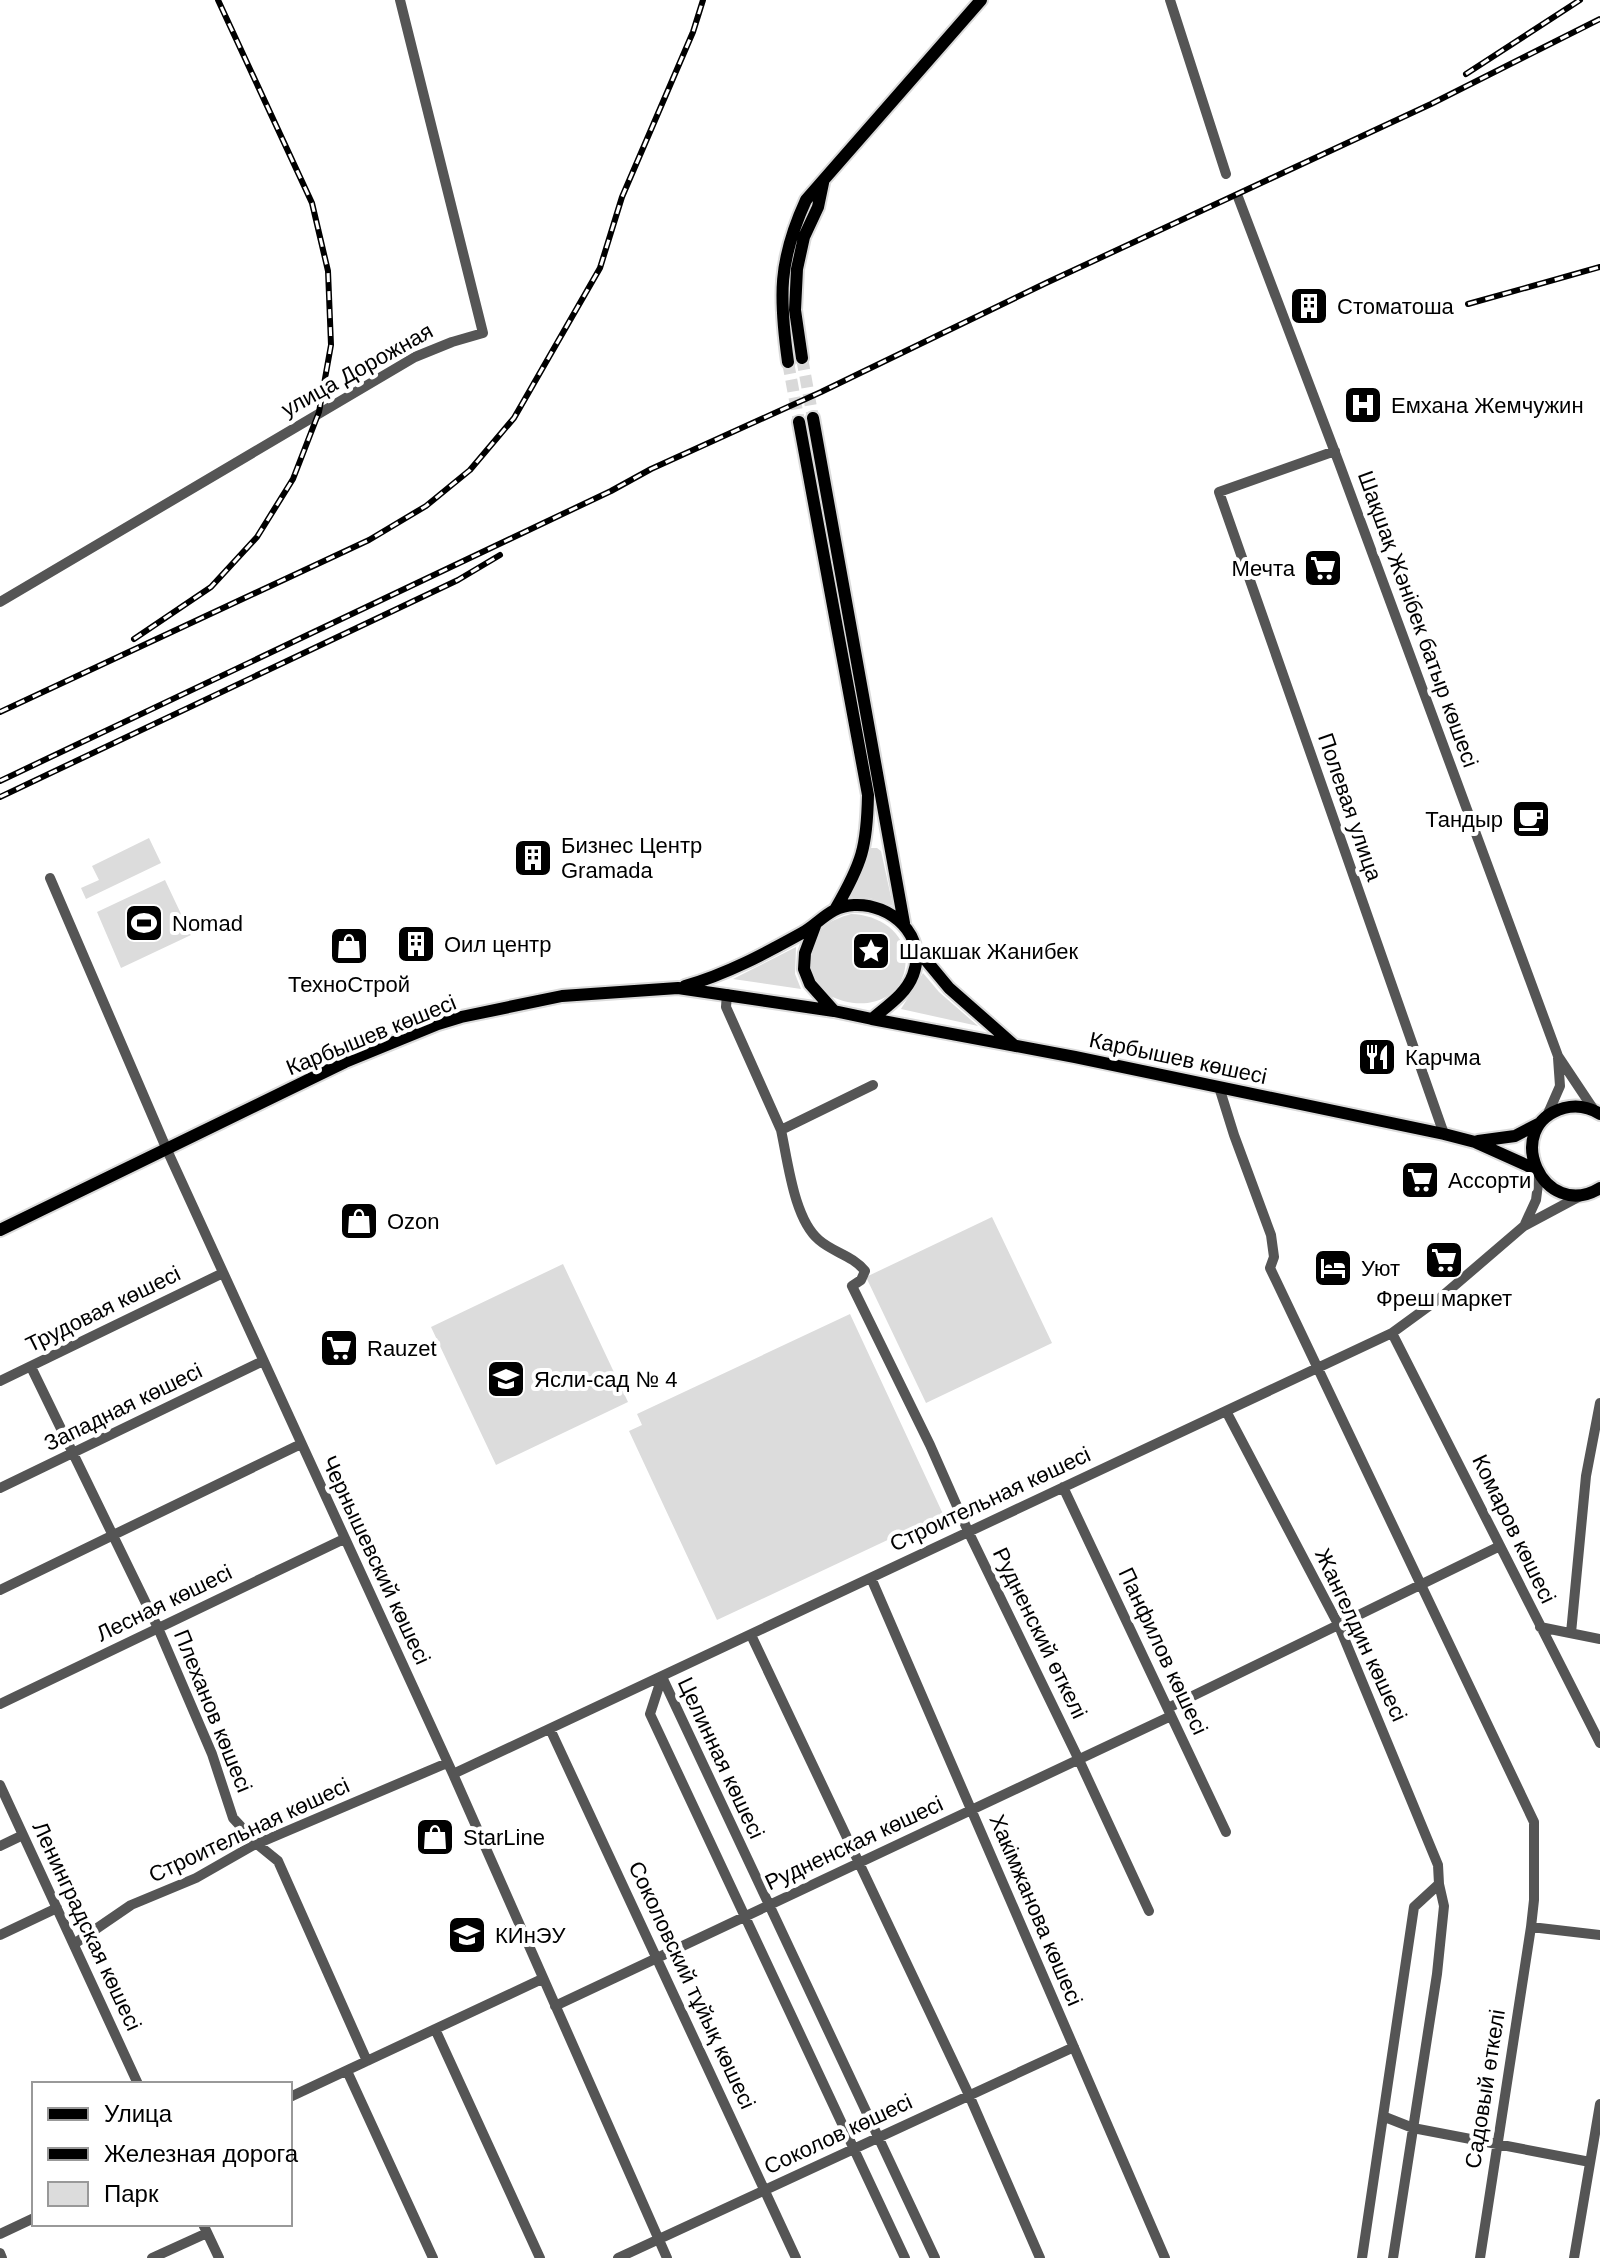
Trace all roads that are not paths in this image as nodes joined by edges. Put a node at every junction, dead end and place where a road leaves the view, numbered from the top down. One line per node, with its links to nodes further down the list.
1 (400, 0): 12 (street, улица Дорожная)
2 (981, 0): 5 (main road)
3 (1170, 0): 4 (street)
4 (1226, 174)
5 (823, 183): 7 (main road); 8 (main road)
6 (1238, 197): 11 (street, Шақшақ Жәнібек батыр көшесі)
7 (802, 358)
8 (788, 362)
9 (813, 418): 15 (main road)
10 (799, 422): 14 (main road)
11 (1335, 451): 23 (street, Шақшақ Жәнібек батыр көшесі); 29 (street, Полевая улица)
12 (0, 602)
13 (50, 878): 31 (street, Чернышевский көшесі)
14 (836, 908): 15 (main road); 16 (main road)
15 (904, 923): 17 (main road)
16 (815, 926): 18 (main road); 20 (main road)
17 (915, 947): 21 (main road); 22 (main road)
18 (678, 988): 19 (main road, Карбышев көшесі); 31 (main road, Карбышев көшесі)
19 (727, 994): 20 (main road, Карбышев көшесі); 28 (street)
20 (834, 1011): 21 (main road)
21 (872, 1019): 22 (main road, Карбышев көшесі)
22 (1017, 1048): 25 (main road, Карбышев көшесі)
23 (1558, 1056): 26 (street, Шақшақ Жәнібек батыр көшесі); 27 (street, Шақшақ Жәнібек батыр көшесі)
24 (873, 1085): 28 (street)
25 (1219, 1087): 29 (main road, Карбышев көшесі); 41 (street, Садовый өткелі)
26 (1597, 1112): 27 (main road)
27 (1544, 1120): 30 (main road); 32 (main road)
28 (781, 1130): 49 (street, Рудненский өткелі)
29 (1444, 1134): 30 (main road, Карбышев көшесі)
30 (1475, 1142): 32 (main road)
31 (167, 1150): 36 (main road, Карбышев көшесі); 37 (street, Чернышевский көшесі)
32 (1537, 1172): 34 (main road); 35 (street)
33 (1600, 1188): 34 (main road)
34 (1584, 1194): 35 (street, Строительная көшесі)
35 (1524, 1226): 38 (street, Строительная көшесі)
36 (0, 1230)
37 (223, 1273): 39 (street, Чернышевский көшесі); 40 (street, Трудовая көшесі)
38 (1392, 1333): 41 (street, Строительная көшесі); 52 (street, Комаров көшесі)
39 (263, 1361): 45 (street, Чернышевский көшесі); 46 (street, Западная көшесі)
40 (31, 1367): 42 (street, Трудовая көшесі); 46 (street, Плеханов көшесі)
41 (1317, 1369): 44 (street, Строительная көшесі); 54 (street, Садовый өткелі)
42 (0, 1381)
43 (1600, 1403): 59 (street)
44 (1226, 1411): 47 (street, Строительная көшесі); 56 (street, Жангелдин көшесі)
45 (301, 1444): 50 (street); 51 (street, Чернышевский көшесі)
46 (73, 1453): 48 (street, Западная көшесі); 50 (street, Плеханов көшесі)
47 (1063, 1487): 49 (street, Строительная көшесі); 64 (street, Панфилов көшесі)
48 (0, 1488)
49 (968, 1531): 53 (street, Строительная көшесі); 67 (street, Рудненский өткелі)
50 (113, 1536): 55 (street); 58 (street, Плеханов көшесі)
51 (344, 1539): 58 (street, Лесная көшесі); 68 (street, Чернышевский көшесі)
52 (1500, 1546): 54 (street, Рудненская көшесі); 57 (street, Комаров көшесі)
53 (871, 1578): 60 (street, Строительная көшесі); 71 (street, Хакімжанова көшесі)
54 (1421, 1585): 56 (street, Рудненская көшесі); 82 (street, Садовый өткелі)
55 (0, 1590)
56 (1339, 1626): 64 (street, Рудненская көшесі); 77 (street, Жангелдин көшесі)
57 (1540, 1627): 59 (street); 66 (street, Комаров көшесі)
58 (158, 1628): 63 (street, Лесная көшесі); 74 (street, Плеханов көшесі)
59 (1571, 1633): 61 (street)
60 (751, 1635): 62 (street, Строительная көшесі); 76 (street)
61 (1600, 1639)
62 (662, 1677): 65 (street, Строительная көшесі); 78 (street, Целинная көшесі); 81 (street, Целинная көшесі)
63 (0, 1704)
64 (1170, 1712): 67 (street, Рудненская көшесі); 72 (street, Панфилов көшесі)
65 (550, 1729): 69 (street, Строительная көшесі); 86 (street, Соколовский тұйық көшесі)
66 (1600, 1743)
67 (1079, 1760): 71 (street, Рудненская көшесі); 80 (street, Рудненский өткелі)
68 (447, 1763): 69 (street, Чернышевский көшесі); 74 (street, Строительная көшесі)
69 (453, 1774): 87 (street, Чернышевский көшесі)
70 (0, 1785): 73 (street, Ленинградская көшесі)
71 (971, 1810): 76 (street, Рудненская көшесі); 90 (street, Хакімжанова көшесі)
72 (1226, 1832)
73 (23, 1835): 75 (street); 79 (street, Ленинградская көшесі)
74 (257, 1844): 85 (street, Строительная көшесі); 91 (street, Плеханов көшесі)
75 (0, 1846)
76 (860, 1863): 78 (street, Рудненская көшесі); 94 (street)
77 (1439, 1884): 97 (street); 98 (street, Жангелдин көшесі)
78 (769, 1906): 81 (street, Рудненская көшесі); 99 (street, Целинная көшесі)
79 (57, 1908): 83 (street); 85 (street, Ленинградская көшесі)
80 (1149, 1911)
81 (745, 1917): 86 (street, Рудненская көшесі); 101 (street, Целинная көшесі)
82 (1531, 1927): 84 (street); 100 (street, Садовый өткелі)
83 (0, 1935)
84 (1600, 1935)
85 (74, 1944): 93 (street, Ленинградская көшесі)
86 (656, 1958): 88 (street, Рудненская көшесі); 103 (street, Соколовский тұйық көшесі)
87 (542, 1979): 88 (street, Чернышевский көшесі); 89 (street)
88 (555, 2006): 107 (street, Чернышевский көшесі)
89 (435, 2029): 91 (street); 111 (street)
90 (1074, 2047): 94 (street, Соколов көшесі); 118 (street, Хакімжанова көшесі)
91 (367, 2061): 92 (street)
92 (347, 2071): 95 (street); 110 (street)
93 (137, 2082)
94 (969, 2095): 99 (street, Соколов көшесі); 117 (street)
95 (292, 2096)
96 (1600, 2104): 102 (street)
97 (1385, 2117): 98 (street); 119 (street)
98 (1413, 2128): 100 (street); 120 (street, Жангелдин көшесі)
99 (878, 2138): 101 (street, Соколов көшесі); 116 (street, Целинная көшесі)
100 (1497, 2143): 102 (street); 121 (street, Садовый өткелі)
101 (854, 2149): 103 (street, Соколов көшесі); 115 (street, Целинная көшесі)
102 (1593, 2170): 122 (street)
103 (766, 2190): 107 (street, Соколов көшесі); 114 (street, Соколовский тұйық көшесі)
104 (32, 2219): 106 (street)
105 (205, 2228): 108 (street); 109 (street)
106 (0, 2234)
107 (659, 2240): 112 (street, Соколов көшесі); 113 (street, Чернышевский көшесі)
108 (152, 2258)
109 (219, 2258)
110 (433, 2258)
111 (540, 2258)
112 (618, 2258)
113 (667, 2258)
114 (796, 2258)
115 (905, 2258)
116 (935, 2258)
117 (1040, 2258)
118 (1165, 2258)
119 (1362, 2258)
120 (1393, 2258)
121 (1480, 2258)
122 (1574, 2258)

